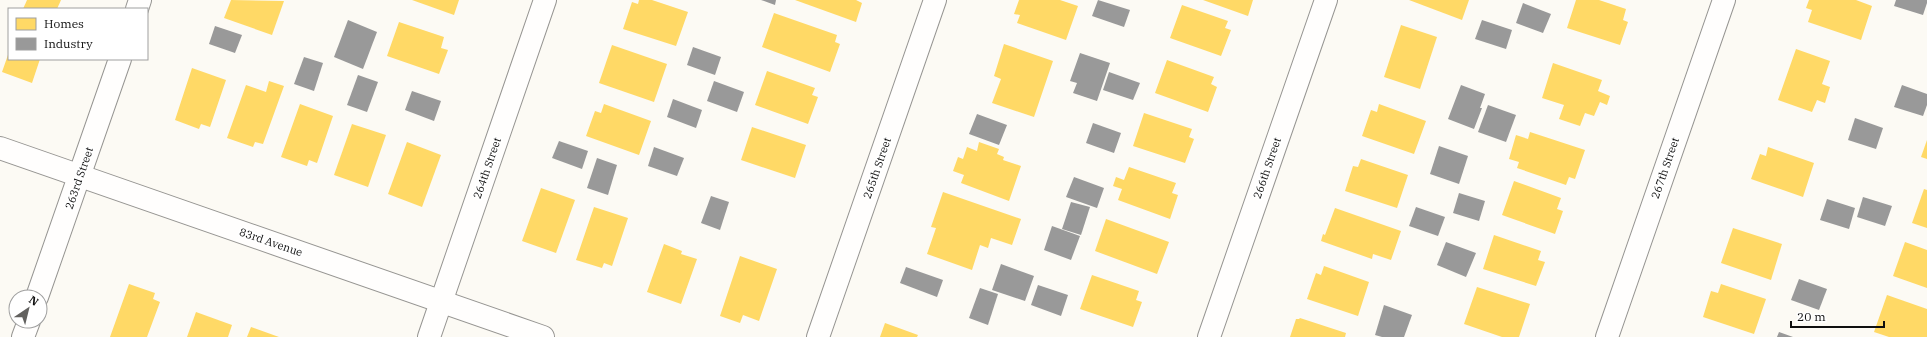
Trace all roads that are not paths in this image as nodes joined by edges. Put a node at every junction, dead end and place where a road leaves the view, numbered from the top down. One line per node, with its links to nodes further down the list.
1 (545, 0): 9 (street, 264th Street)
2 (935, 0): 12 (street, 265th Street)
3 (1326, 0): 13 (street, 266th Street)
4 (1724, 0): 14 (street, 267th Street)
5 (120, 60): 7 (street, 263rd Street)
6 (0, 148): 7 (street, 83rd Avenue)
7 (80, 176): 8 (street, 263rd Street); 9 (street, 83rd Avenue)
8 (40, 289)
9 (441, 302): 10 (street, 264th Street); 11 (street, 83rd Avenue)
10 (429, 337)
11 (542, 337)
12 (818, 337)
13 (1209, 337)
14 (1607, 337)

